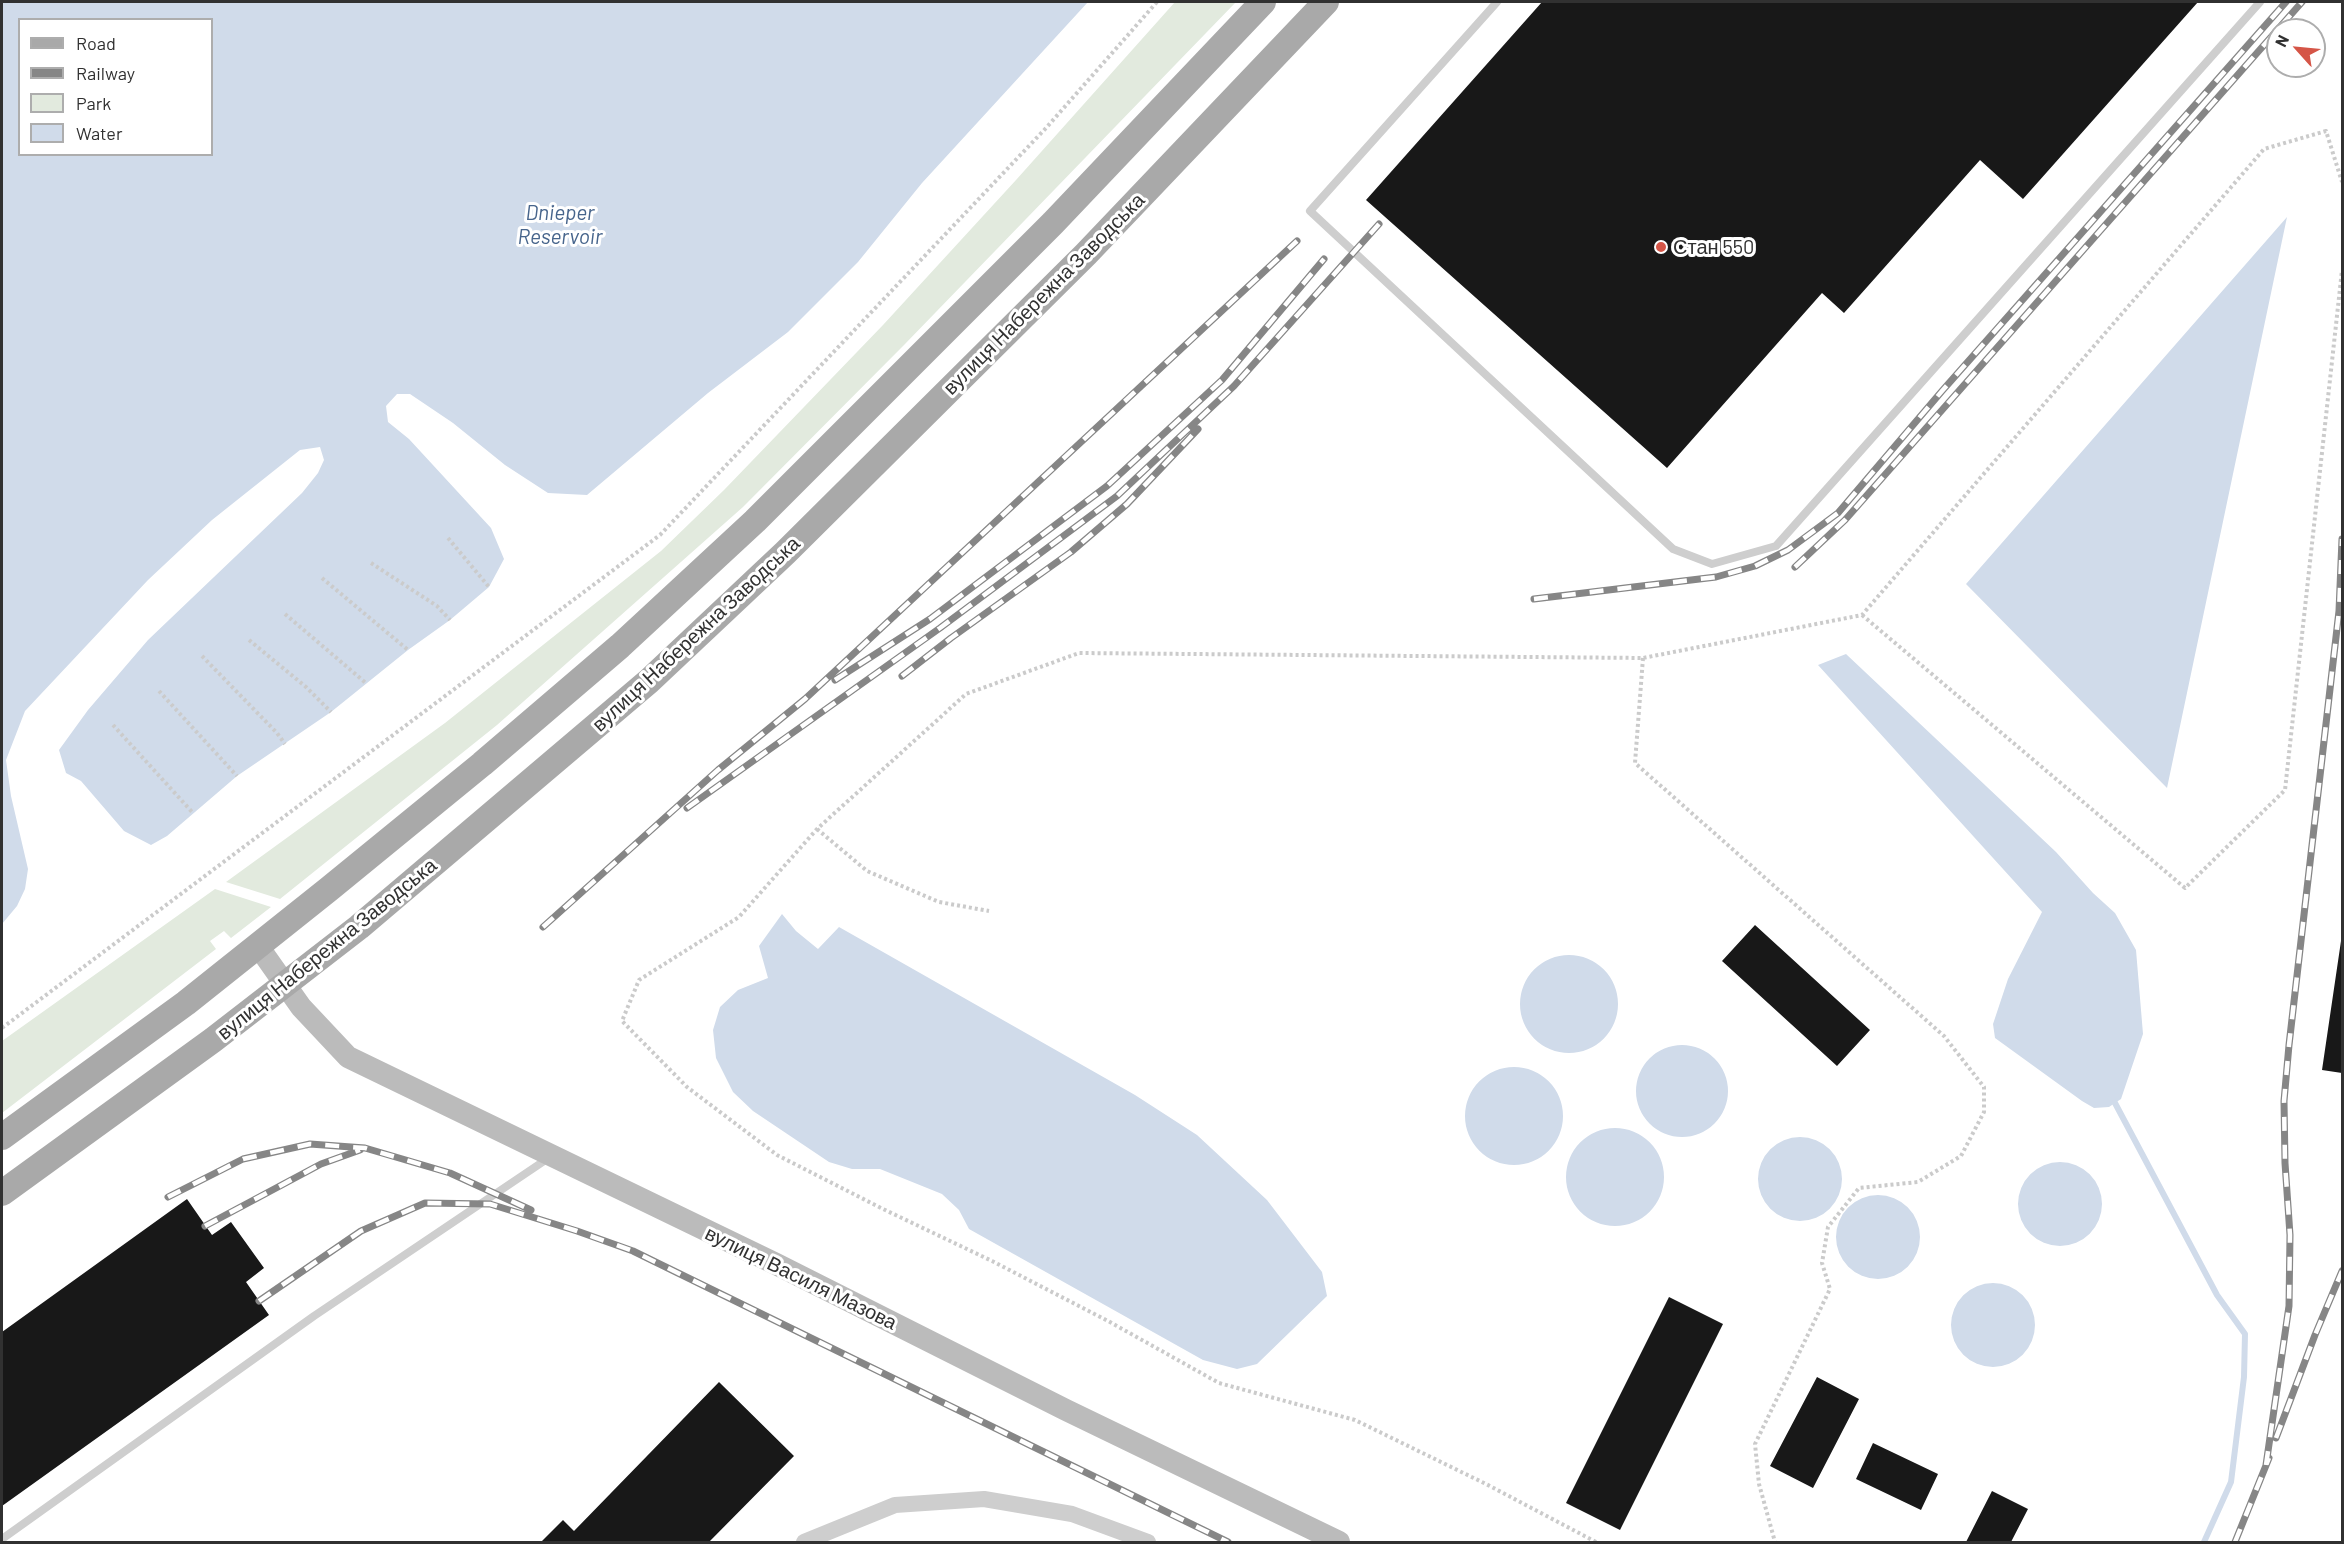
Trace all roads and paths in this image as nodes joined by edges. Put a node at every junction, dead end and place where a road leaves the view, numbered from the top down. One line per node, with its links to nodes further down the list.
1 (1157, 2): 30 (path)
2 (1263, 2): 28 (main road)
3 (1326, 2): 29 (main road, вулиця Набережна Заводська)
4 (1497, 2): 5 (lane)
5 (2260, 2)
6 (2343, 182): 13 (path)
7 (2343, 270): 13 (path)
8 (448, 538): 11 (path)
9 (371, 563): 14 (path)
10 (322, 578): 16 (path)
11 (489, 587)
12 (285, 614): 19 (path)
13 (1862, 615): 18 (path)
14 (450, 620)
15 (249, 640): 21 (path)
16 (408, 650)
17 (202, 656): 23 (path)
18 (1643, 658): 26 (path); 39 (path)
19 (367, 684)
20 (159, 690): 24 (path)
21 (331, 712)
22 (113, 725): 25 (path)
23 (285, 744)
24 (237, 776)
25 (193, 813)
26 (817, 829): 27 (path); 38 (path)
27 (989, 910)
28 (258, 946): 29 (street, вулиця Василя Мазова); 31 (main road)
29 (285, 984): 32 (street, вулиця Василя Мазова); 33 (main road, вулиця Набережна Заводська)
30 (2, 1028)
31 (2, 1137)
32 (552, 1156): 34 (lane); 37 (street, вулиця Василя Мазова)
33 (2, 1192)
34 (2, 1539)
35 (804, 1542): 36 (street)
36 (1148, 1542)
37 (1339, 1542)
38 (1596, 1542)
39 (1775, 1542)

